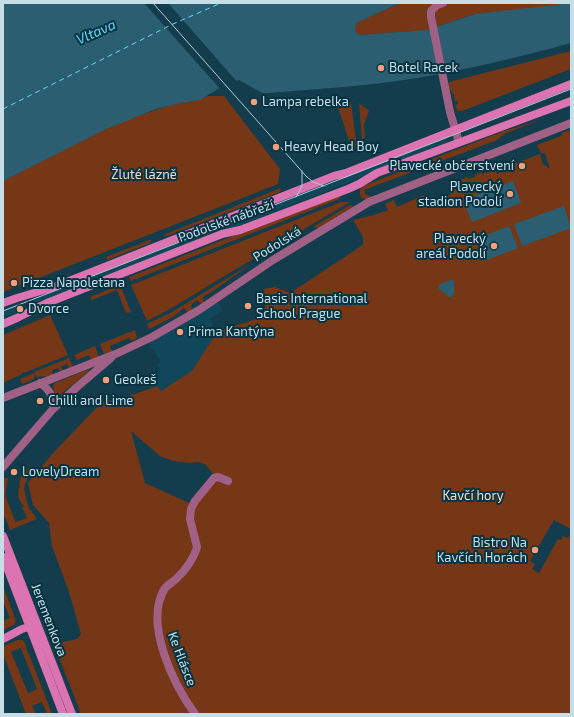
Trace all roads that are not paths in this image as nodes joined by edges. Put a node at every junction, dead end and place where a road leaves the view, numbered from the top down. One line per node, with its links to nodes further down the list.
1 (443, 3): 5 (street)
2 (571, 84): 5 (main road, Podolské nábřeží)
3 (571, 101): 6 (main road, Podolské nábřeží)
4 (571, 123): 11 (street, Podolská)
5 (454, 129): 6 (street); 7 (main road, Podolské nábřeží)
6 (459, 142): 9 (main road, Podolské nábřeží)
7 (36, 292): 8 (main road, Podolské nábřeží); 9 (main road)
8 (3, 303)
9 (42, 306): 10 (main road, Podolské nábřeží)
10 (3, 324)
11 (118, 353): 12 (street, Podolská); 14 (street)
12 (40, 383): 13 (street, Podolská); 14 (street)
13 (3, 398)
14 (53, 409): 15 (street)
15 (3, 467)
16 (228, 481): 23 (street, Ke Hlásce)
17 (3, 536): 19 (main road, Jeremenkova)
18 (3, 557): 19 (main road, Jeremenkova)
19 (34, 625): 20 (main road); 21 (main road, Jeremenkova); 22 (main road, Jeremenkova)
20 (3, 639)
21 (63, 714)
22 (72, 714)
23 (195, 714)

